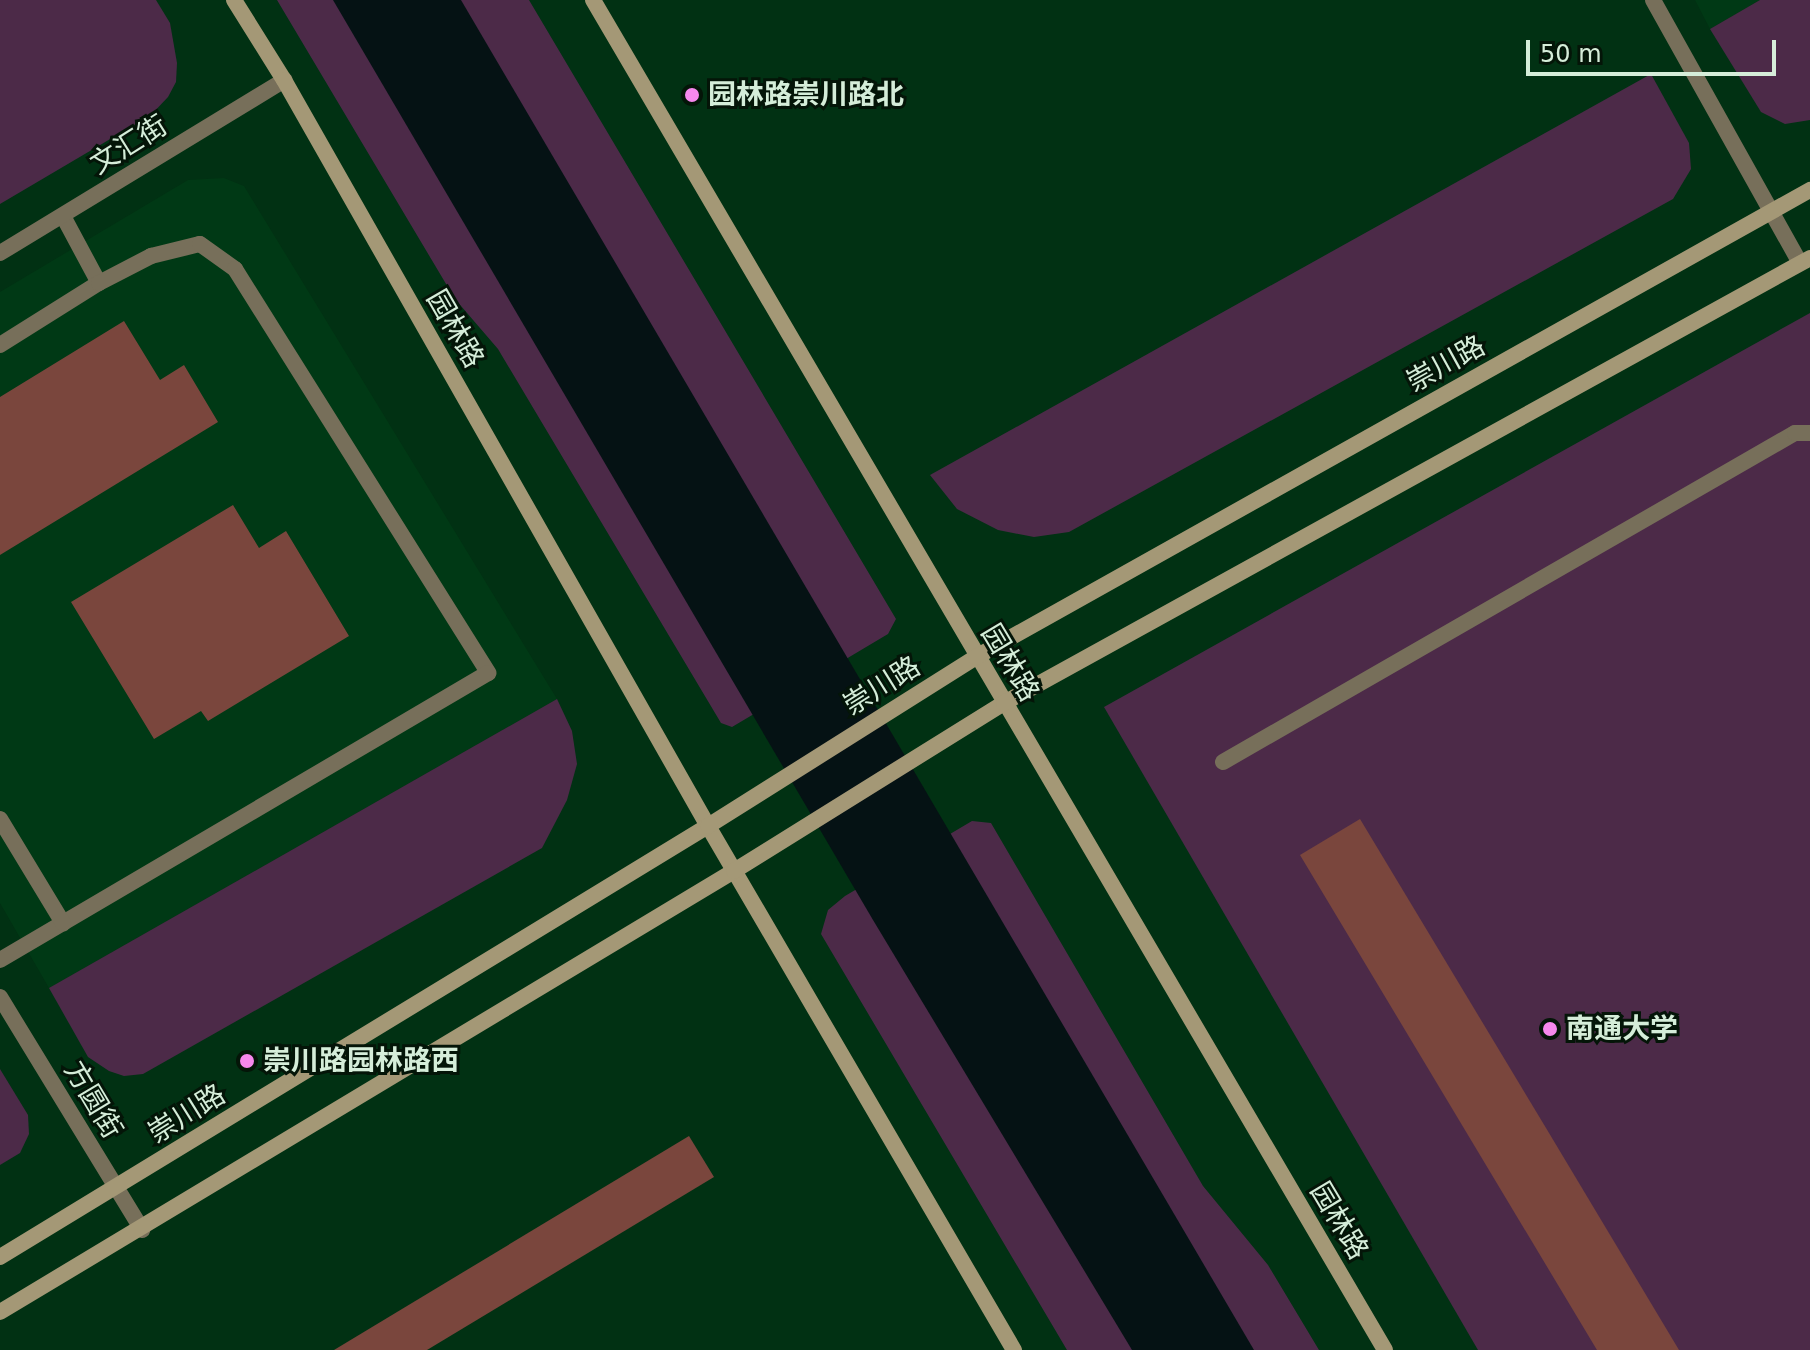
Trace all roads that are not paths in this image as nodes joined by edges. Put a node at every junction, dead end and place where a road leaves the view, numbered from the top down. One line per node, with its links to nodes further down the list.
1 (234, 0): 4 (main road, 园林路)
2 (593, 0): 13 (main road, 园林路)
3 (1653, 0): 6 (street)
4 (284, 80): 7 (street, 文汇街); 17 (main road, 园林路)
5 (1810, 190): 6 (main road, 崇川路)
6 (1773, 210): 9 (street); 13 (main road, 崇川路)
7 (63, 216): 8 (street, 文汇街); 10 (street)
8 (0, 253)
9 (1805, 261): 14 (main road)
10 (99, 283): 11 (street); 19 (street)
11 (0, 345)
12 (1810, 433): 15 (street)
13 (976, 657): 14 (main road, 园林路); 17 (main road, 崇川路)
14 (1004, 703): 18 (main road); 27 (main road, 园林路)
15 (1223, 762)
16 (0, 819): 19 (street)
17 (708, 826): 18 (main road, 园林路); 22 (main road, 崇川路)
18 (734, 871): 23 (main road); 26 (main road, 园林路)
19 (63, 923): 20 (street)
20 (0, 960)
21 (0, 997): 22 (street, 方圆街)
22 (116, 1189): 23 (street, 方圆街); 24 (main road, 崇川路)
23 (142, 1230): 25 (main road)
24 (0, 1257)
25 (0, 1312)
26 (1014, 1350)
27 (1385, 1350)

